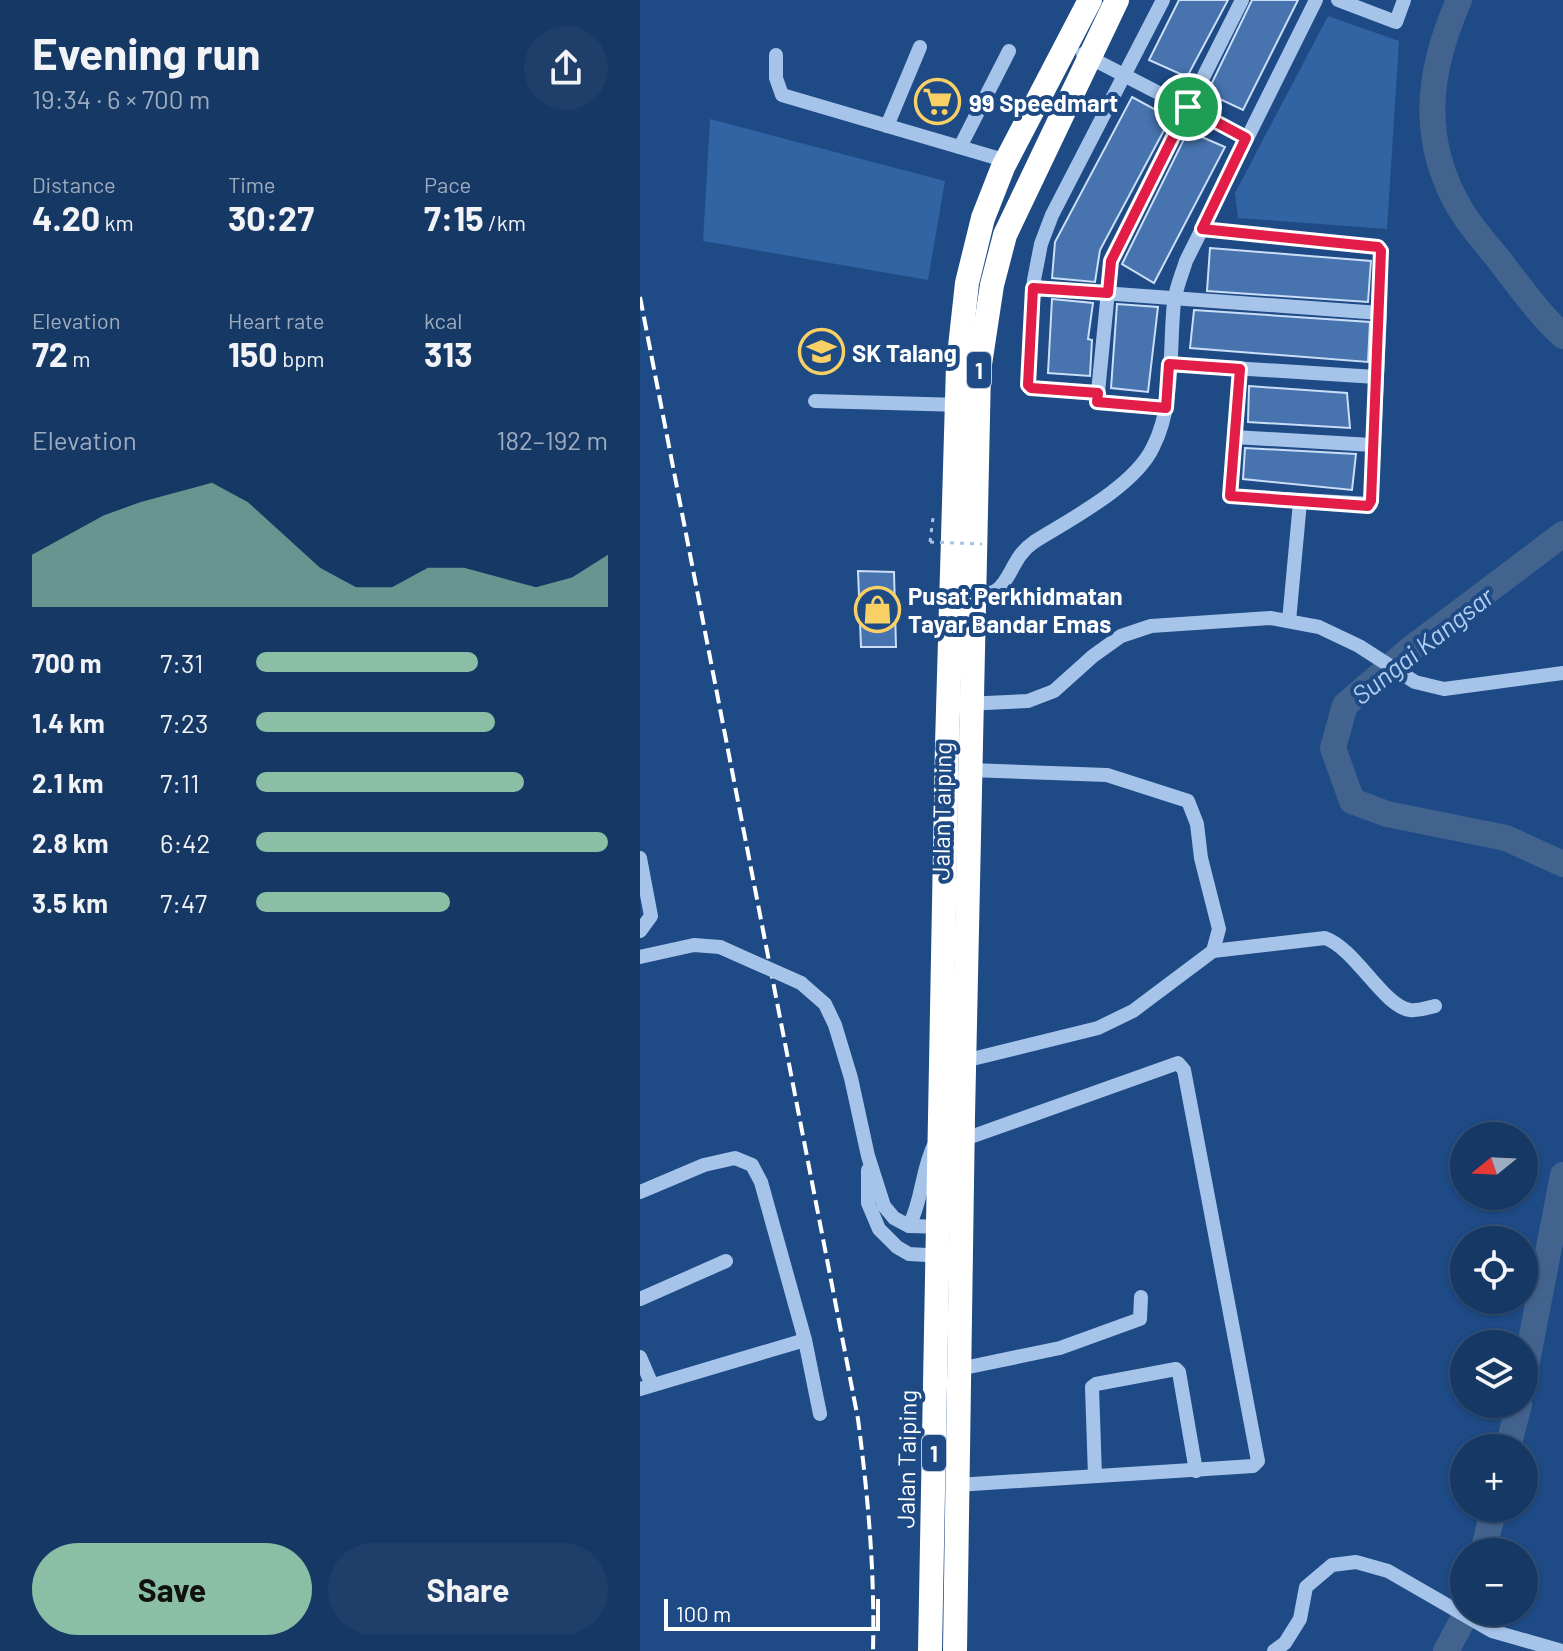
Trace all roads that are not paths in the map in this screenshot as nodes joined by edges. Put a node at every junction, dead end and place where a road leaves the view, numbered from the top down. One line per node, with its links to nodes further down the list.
1 (1090, 0): 10 (highway, Jalan Taiping / 1)
2 (1117, 0): 10 (highway, Jalan Taiping / 1)
3 (1163, 0): 12 (street)
4 (1242, 0): 13 (street)
5 (1316, 0): 15 (street)
6 (1338, 0): 7 (street)
7 (1404, 0)
8 (920, 47): 14 (street)
9 (1009, 51): 16 (street)
10 (1078, 52): 12 (street); 17 (highway, Jalan Taiping / 1); 28 (highway, Jalan Taiping / 1)
11 (776, 55): 14 (street)
12 (1125, 74): 13 (street); 19 (street)
13 (1188, 107): 15 (street); 20 (street)
14 (887, 126): 16 (street)
15 (1246, 138): 18 (street)
16 (960, 147): 17 (street)
17 (1007, 161): 28 (highway, Jalan Taiping / 1)
18 (1202, 229): 21 (street); 22 (street)
19 (1033, 288): 20 (street); 26 (street)
20 (1108, 293): 21 (street); 26 (street)
21 (1175, 298): 22 (street); 23 (street)
22 (1380, 313): 25 (street)
23 (1169, 364): 24 (street); 29 (street)
24 (1240, 369): 25 (street); 30 (street)
25 (1376, 377): 31 (street)
26 (1098, 393): 29 (street)
27 (815, 401): 28 (street)
28 (967, 405): 33 (highway, Jalan Taiping / 1); 36 (highway, Jalan Taiping / 1)
29 (1166, 408): 33 (street)
30 (1234, 437): 31 (street); 32 (street)
31 (1372, 445): 32 (street)
32 (1300, 502): 34 (street)
33 (974, 597): 36 (highway, Jalan Taiping / 1)
34 (1289, 621): 35 (street); 36 (street)
35 (1563, 673)
36 (960, 704): 37 (highway, Jalan Taiping / 1); 44 (highway, Jalan Taiping / 1)
37 (970, 770): 40 (street); 43 (highway, Jalan Taiping / 1)
38 (640, 858): 39 (street)
39 (640, 931)
40 (1213, 951): 42 (street); 43 (street)
41 (640, 957): 45 (street, bridge)
42 (1435, 1006)
43 (964, 1061): 44 (highway, Jalan Taiping / 1)
44 (951, 1136): 47 (street); 48 (highway, Jalan Taiping / 1); 58 (street)
45 (868, 1156): 47 (street); 49 (street)
46 (640, 1192): 53 (street)
47 (909, 1226): 48 (street)
48 (950, 1227): 49 (highway, Jalan Taiping / 1)
49 (949, 1257): 55 (highway, Jalan Taiping / 1); 61 (highway, Jalan Taiping / 1)
50 (726, 1261): 52 (street)
51 (1141, 1297): 55 (street)
52 (640, 1299)
53 (805, 1340): 56 (street); 57 (street)
54 (640, 1357): 56 (street)
55 (959, 1369): 60 (highway, Jalan Taiping / 1)
56 (646, 1387)
57 (820, 1414)
58 (1196, 1471): 59 (street); 59 (street)
59 (1095, 1476): 60 (street)
60 (957, 1485): 62 (highway, Jalan Taiping / 1)
61 (930, 1651)
62 (955, 1651)
63 (1274, 1651): 64 (street)
64 (1562, 1651)

